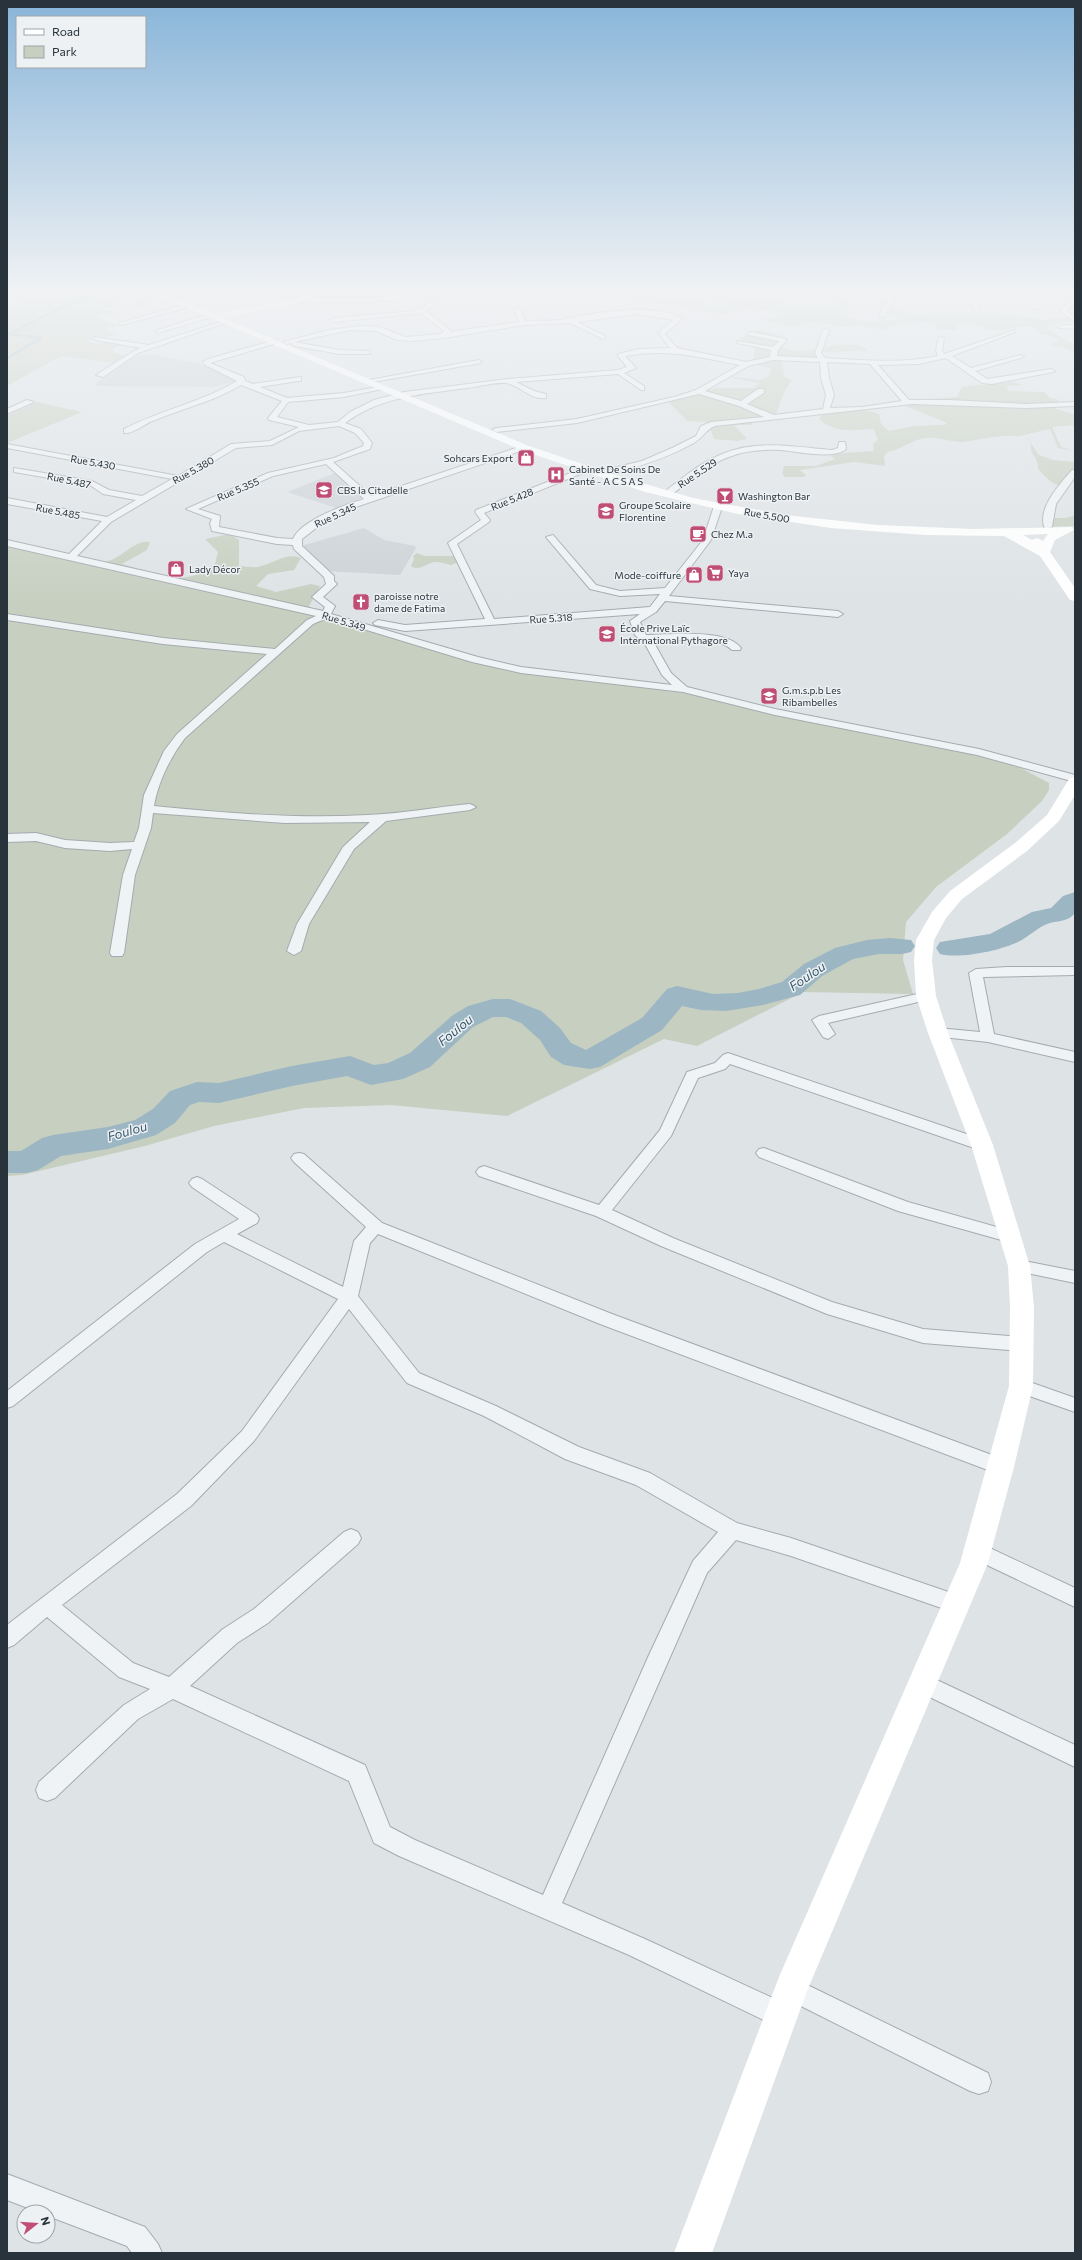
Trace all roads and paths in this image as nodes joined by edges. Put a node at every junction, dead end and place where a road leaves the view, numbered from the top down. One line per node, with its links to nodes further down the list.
1 (219, 394): 25 (street)
2 (273, 394): 14 (street)
3 (347, 394): 14 (street)
4 (400, 394): 22 (street, Rue 5.380)
5 (402, 394): 24 (main road, Rue 5.500)
6 (402, 394): 28 (main road, Rue 5.500)
7 (536, 394): 13 (street)
8 (690, 394): 24 (street)
9 (709, 394): 17 (street)
10 (756, 394): 17 (street)
11 (830, 394): 19 (street)
12 (900, 394): 16 (street)
13 (542, 396)
14 (286, 400): 23 (street)
15 (30, 402): 20 (street)
16 (907, 402): 18 (street); 19 (street)
17 (742, 404): 21 (street)
18 (1075, 404)
19 (826, 410): 21 (street)
20 (7, 412)
21 (773, 418): 32 (street)
22 (340, 424): 23 (street, Rue 5.380); 30 (street, Rue 5.355)
23 (311, 427): 34 (street, Rue 5.380)
24 (496, 430): 32 (main road, Rue 5.500)
25 (127, 431)
26 (842, 444): 35 (street, Rue 5.529)
27 (7, 446): 29 (street, Rue 5.430)
28 (524, 448): 31 (main road, Rue 5.500); 37 (street, Rue 5.345)
29 (46, 454): 34 (street, Rue 5.430); 36 (street, Rue 5.487)
30 (328, 462): 37 (street); 46 (street, Rue 5.355)
31 (586, 470): 35 (main road, Rue 5.500); 56 (street, Rue 5.428)
32 (608, 472): 35 (main road, Rue 5.500)
33 (1075, 472): 41 (street)
34 (178, 478): 36 (street, Rue 5.380)
35 (670, 492): 39 (main road, Rue 5.500)
36 (143, 499): 40 (street, Rue 5.380)
37 (370, 499): 46 (street, Rue 5.345)
38 (7, 501): 40 (street, Rue 5.485)
39 (720, 504): 43 (main road, Rue 5.500); 44 (main road, Rue 5.500); 50 (street)
40 (108, 520): 49 (street, Rue 5.380)
41 (1048, 527): 42 (main road, Rue 5.500); 43 (main road, Rue 5.500)
42 (1071, 528): 43 (main road, Rue 5.500); 48 (main road)
43 (1029, 530): 44 (main road, Rue 5.500); 48 (main road)
44 (1004, 533): 48 (main road)
45 (550, 537): 50 (street)
46 (297, 542): 54 (street)
47 (7, 543): 49 (street, Rue 5.349)
48 (1044, 553): 51 (main road)
49 (71, 557): 54 (street, Rue 5.349)
50 (665, 595): 52 (street); 53 (street)
51 (1075, 597)
52 (653, 610): 56 (street, Rue 5.318); 57 (street)
53 (838, 614)
54 (326, 615): 56 (street, Rue 5.318); 59 (street); 60 (street, Rue 5.349)
55 (7, 617): 59 (street)
56 (492, 622)
57 (642, 638): 58 (street); 60 (street)
58 (736, 648)
59 (275, 652): 63 (street)
60 (683, 689): 61 (street, Rue 5.349)
61 (1075, 781): 70 (main road)
62 (470, 808): 64 (street)
63 (148, 809): 64 (street); 66 (street)
64 (382, 818): 67 (street)
65 (7, 838): 66 (street)
66 (140, 845): 68 (street)
67 (294, 951)
68 (117, 953)
69 (1075, 971): 73 (street)
70 (926, 996): 71 (main road); 72 (street)
71 (938, 1033): 73 (street); 75 (main road)
72 (828, 1034)
73 (988, 1037): 74 (street)
74 (1075, 1057)
75 (982, 1145): 80 (street); 83 (main road)
76 (764, 1153): 83 (street)
77 (299, 1158): 81 (street)
78 (484, 1172): 80 (street)
79 (197, 1183): 82 (street)
80 (602, 1212): 87 (street)
81 (376, 1227): 86 (street); 91 (street)
82 (224, 1235): 86 (street); 89 (street)
83 (1012, 1236): 84 (main road)
84 (1019, 1266): 85 (street); 87 (main road)
85 (1075, 1277)
86 (349, 1297): 92 (street); 97 (street)
87 (1022, 1344): 88 (main road)
88 (1022, 1386): 90 (street); 91 (main road)
89 (7, 1401)
90 (1075, 1405)
91 (1002, 1467): 94 (main road)
92 (732, 1530): 96 (street); 103 (street)
93 (351, 1538): 100 (street)
94 (977, 1551): 95 (street); 96 (main road)
95 (1075, 1598)
96 (956, 1604): 99 (main road)
97 (47, 1605): 98 (street); 100 (street)
98 (7, 1638)
99 (922, 1683): 101 (street); 104 (main road)
100 (172, 1688): 102 (street); 103 (street)
101 (1075, 1756)
102 (47, 1790)
103 (548, 1909): 105 (street)
104 (791, 1989): 105 (main road); 106 (street)
105 (781, 2015): 109 (main road)
106 (979, 2082)
107 (7, 2187): 108 (street)
108 (149, 2253)
109 (693, 2253)

